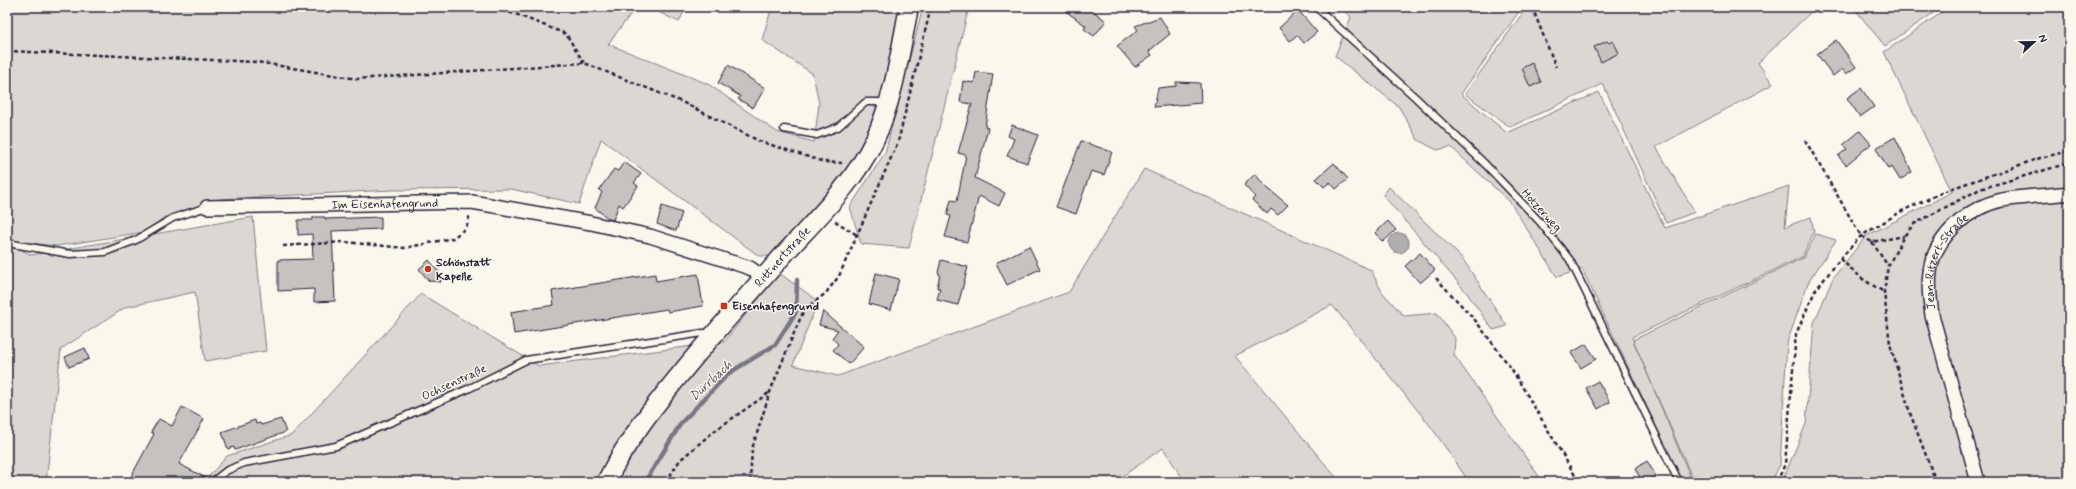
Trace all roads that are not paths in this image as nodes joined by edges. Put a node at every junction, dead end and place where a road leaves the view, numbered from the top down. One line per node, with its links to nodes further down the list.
1 (909, 7): 3 (street, Rittnertstraße)
2 (1316, 7): 12 (lane, Hotzerweg)
3 (888, 102): 4 (lane); 8 (street, Rittnertstraße)
4 (784, 129)
5 (2069, 193): 13 (street, Jean-Ritzert-Straße)
6 (207, 206): 7 (lane, Im Eisenhafengrund); 8 (street, Im Eisenhafengrund)
7 (7, 243)
8 (763, 277): 9 (street, Rittnertstraße)
9 (714, 334): 10 (lane, Ochsenstraße); 11 (street, Rittnertstraße)
10 (212, 482)
11 (606, 482)
12 (1679, 482)
13 (1978, 482)

